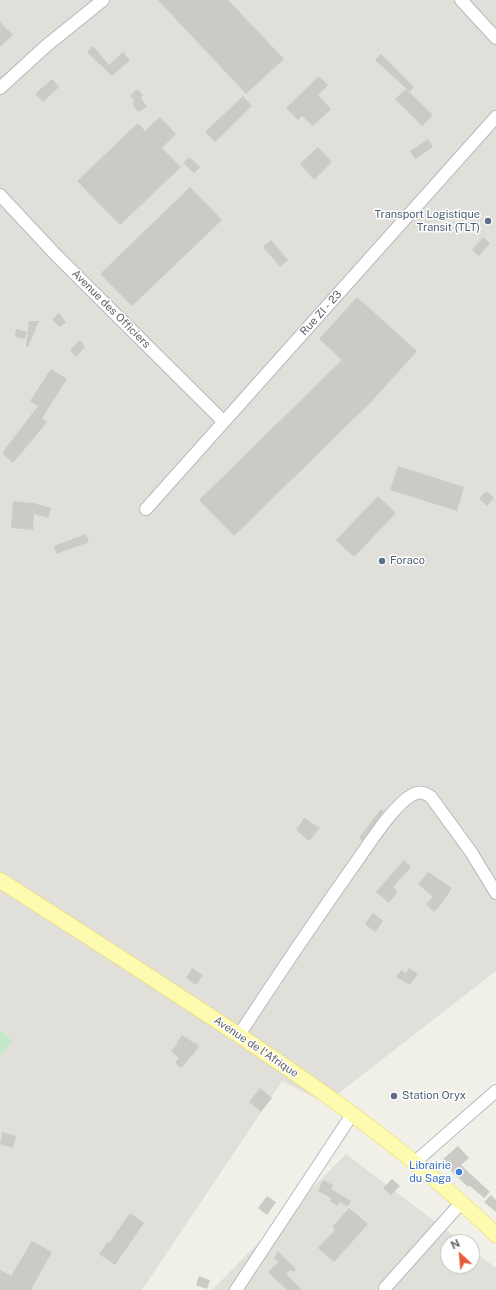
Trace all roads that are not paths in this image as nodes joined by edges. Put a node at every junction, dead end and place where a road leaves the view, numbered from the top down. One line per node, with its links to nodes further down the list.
1 (103, 0): 4 (street)
2 (461, 0): 3 (street)
3 (496, 38)
4 (0, 88)
5 (496, 117): 7 (street, Rue ZI - 23)
6 (0, 195): 7 (street, Avenue des Officiers)
7 (224, 422): 8 (street, Rue ZI - 23)
8 (146, 509)
9 (0, 880): 11 (main road, Avenue de l'Afrique)
10 (496, 893): 11 (street)
11 (239, 1035): 13 (main road, Avenue de l'Afrique)
12 (496, 1091): 14 (street)
13 (353, 1113): 14 (main road, Avenue de l'Afrique); 17 (street)
14 (415, 1162): 15 (main road, Avenue de l'Afrique)
15 (461, 1203): 16 (main road, Avenue de l'Afrique); 18 (street)
16 (496, 1235)
17 (236, 1290)
18 (385, 1290)

